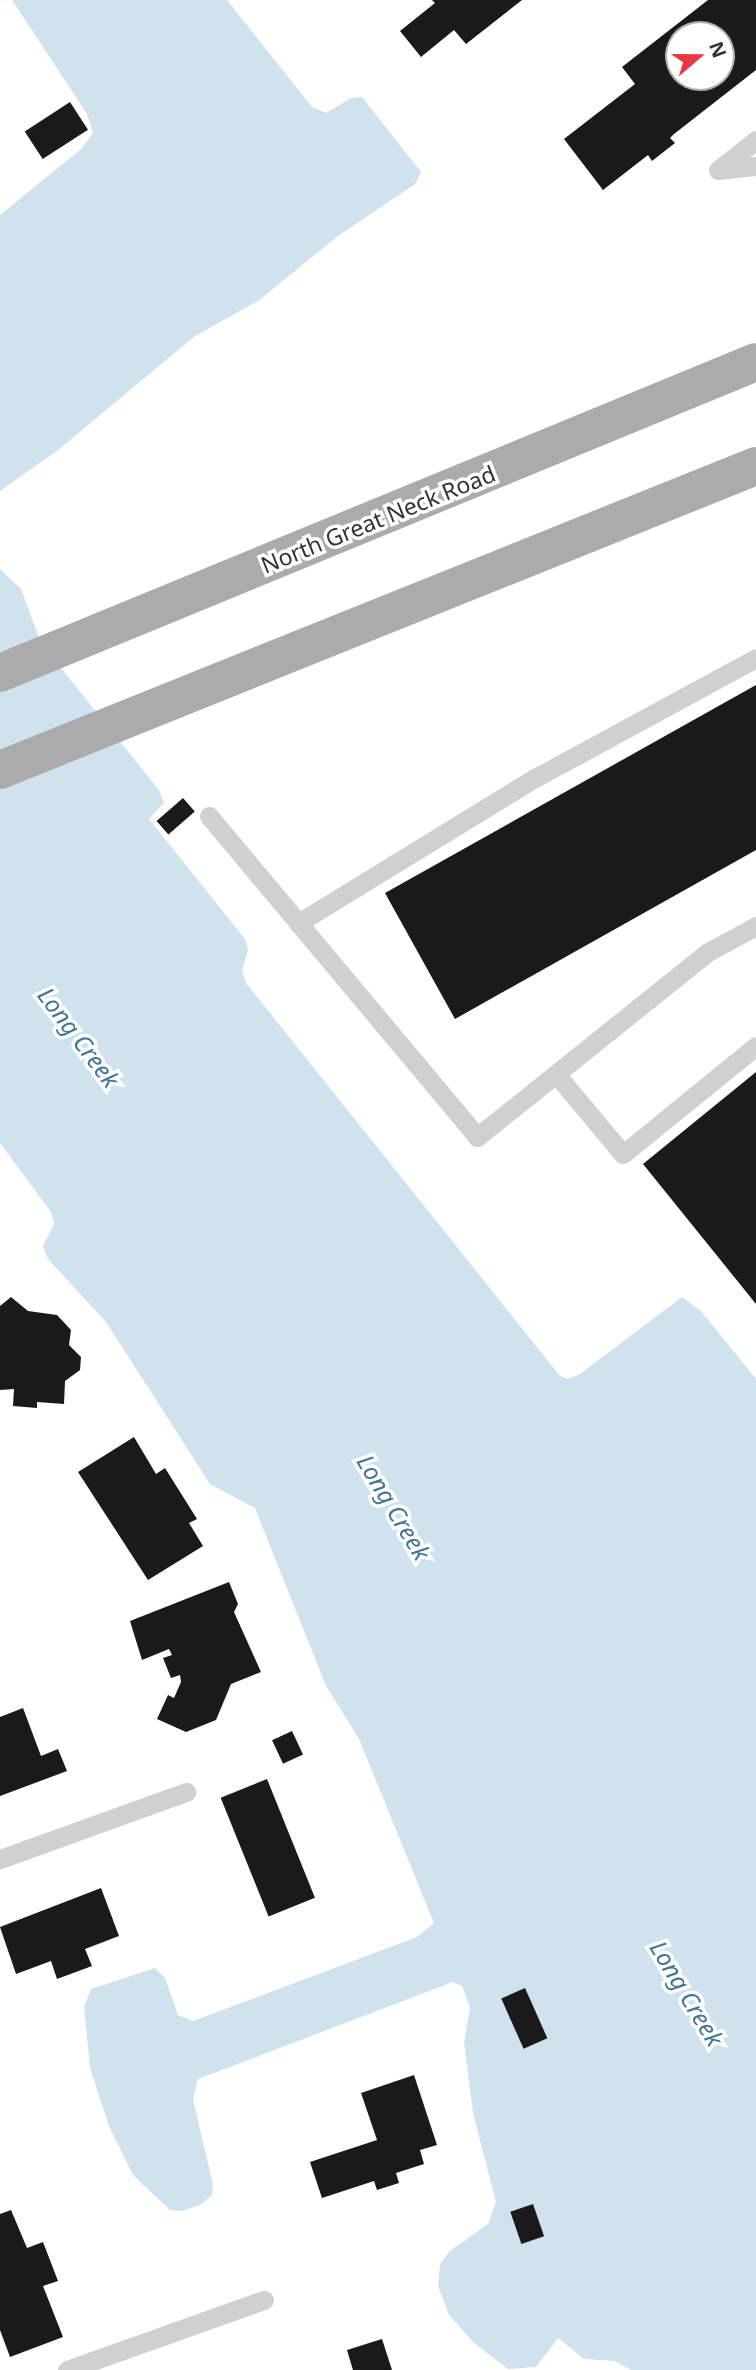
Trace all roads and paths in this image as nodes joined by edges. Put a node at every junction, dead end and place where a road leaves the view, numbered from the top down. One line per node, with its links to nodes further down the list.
1 (756, 140): 2 (lane)
2 (756, 166)
3 (756, 362): 6 (main road, North Great Neck Road)
4 (756, 466): 7 (main road)
5 (756, 658): 9 (lane)
6 (0, 673)
7 (0, 770)
8 (209, 816): 9 (lane)
9 (298, 923): 12 (lane)
10 (756, 926): 12 (lane)
11 (756, 1046): 12 (lane)
12 (556, 1074)
13 (186, 1792): 14 (lane)
14 (0, 1859)
15 (264, 2300): 16 (lane)
16 (67, 2370)

